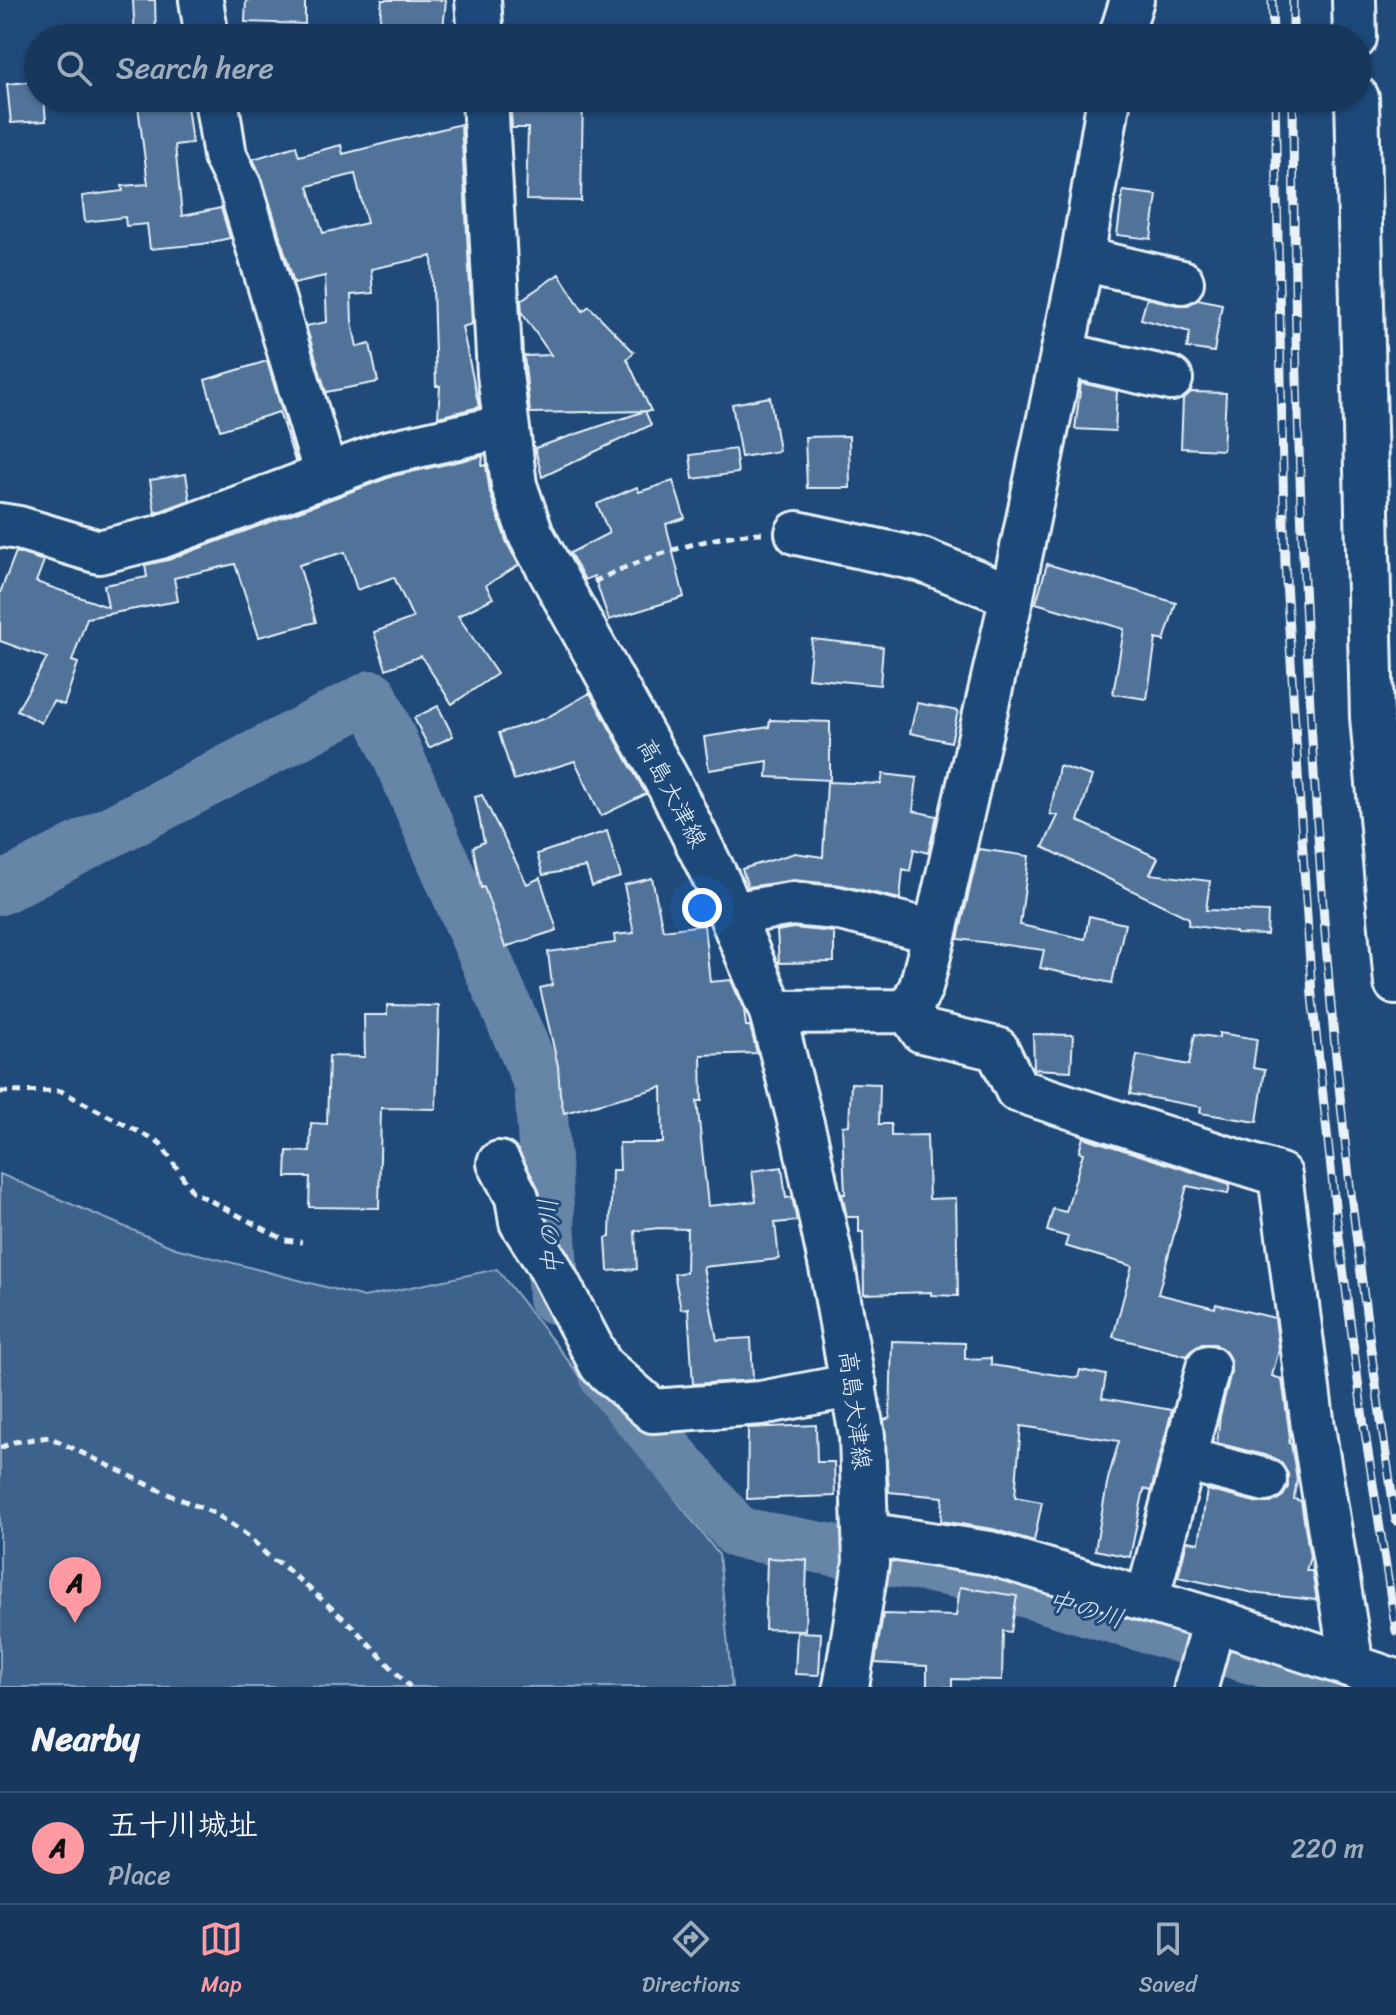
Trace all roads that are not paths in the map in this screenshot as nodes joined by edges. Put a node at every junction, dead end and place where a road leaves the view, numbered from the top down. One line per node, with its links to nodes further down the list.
1 (201, 0): 5 (street)
2 (478, 0): 6 (main road)
3 (1132, 0): 7 (street)
4 (1354, 0): 8 (street)
5 (205, 24)
6 (480, 24)
7 (1124, 24)
8 (1355, 24)
9 (218, 112): 18 (street)
10 (486, 112): 17 (main road, 高島大津線)
11 (1107, 112): 13 (street)
12 (1357, 112): 24 (street)
13 (1082, 259): 14 (street); 15 (street)
14 (1182, 282)
15 (1062, 354): 16 (street); 21 (street)
16 (1171, 379)
17 (506, 426): 18 (street); 22 (main road, 高島大津線)
18 (326, 475): 19 (street)
19 (0, 525)
20 (797, 533): 21 (street)
21 (1012, 596): 23 (street)
22 (731, 914): 23 (street); 26 (main road, 高島大津線)
23 (935, 932): 25 (street)
24 (1396, 983)
25 (909, 1011): 26 (street); 35 (street)
26 (772, 1012): 29 (main road, 高島大津線)
27 (499, 1163): 29 (street)
28 (1208, 1367): 30 (street)
29 (855, 1385): 32 (main road, 高島大津線)
30 (1184, 1459): 31 (street); 33 (street)
31 (1265, 1480)
32 (866, 1546): 33 (street); 37 (main road, 高島大津線)
33 (1147, 1600): 34 (street)
34 (1214, 1620): 35 (street); 38 (street)
35 (1352, 1666): 36 (street)
36 (1396, 1681)
37 (846, 1687)
38 (1196, 1687)

